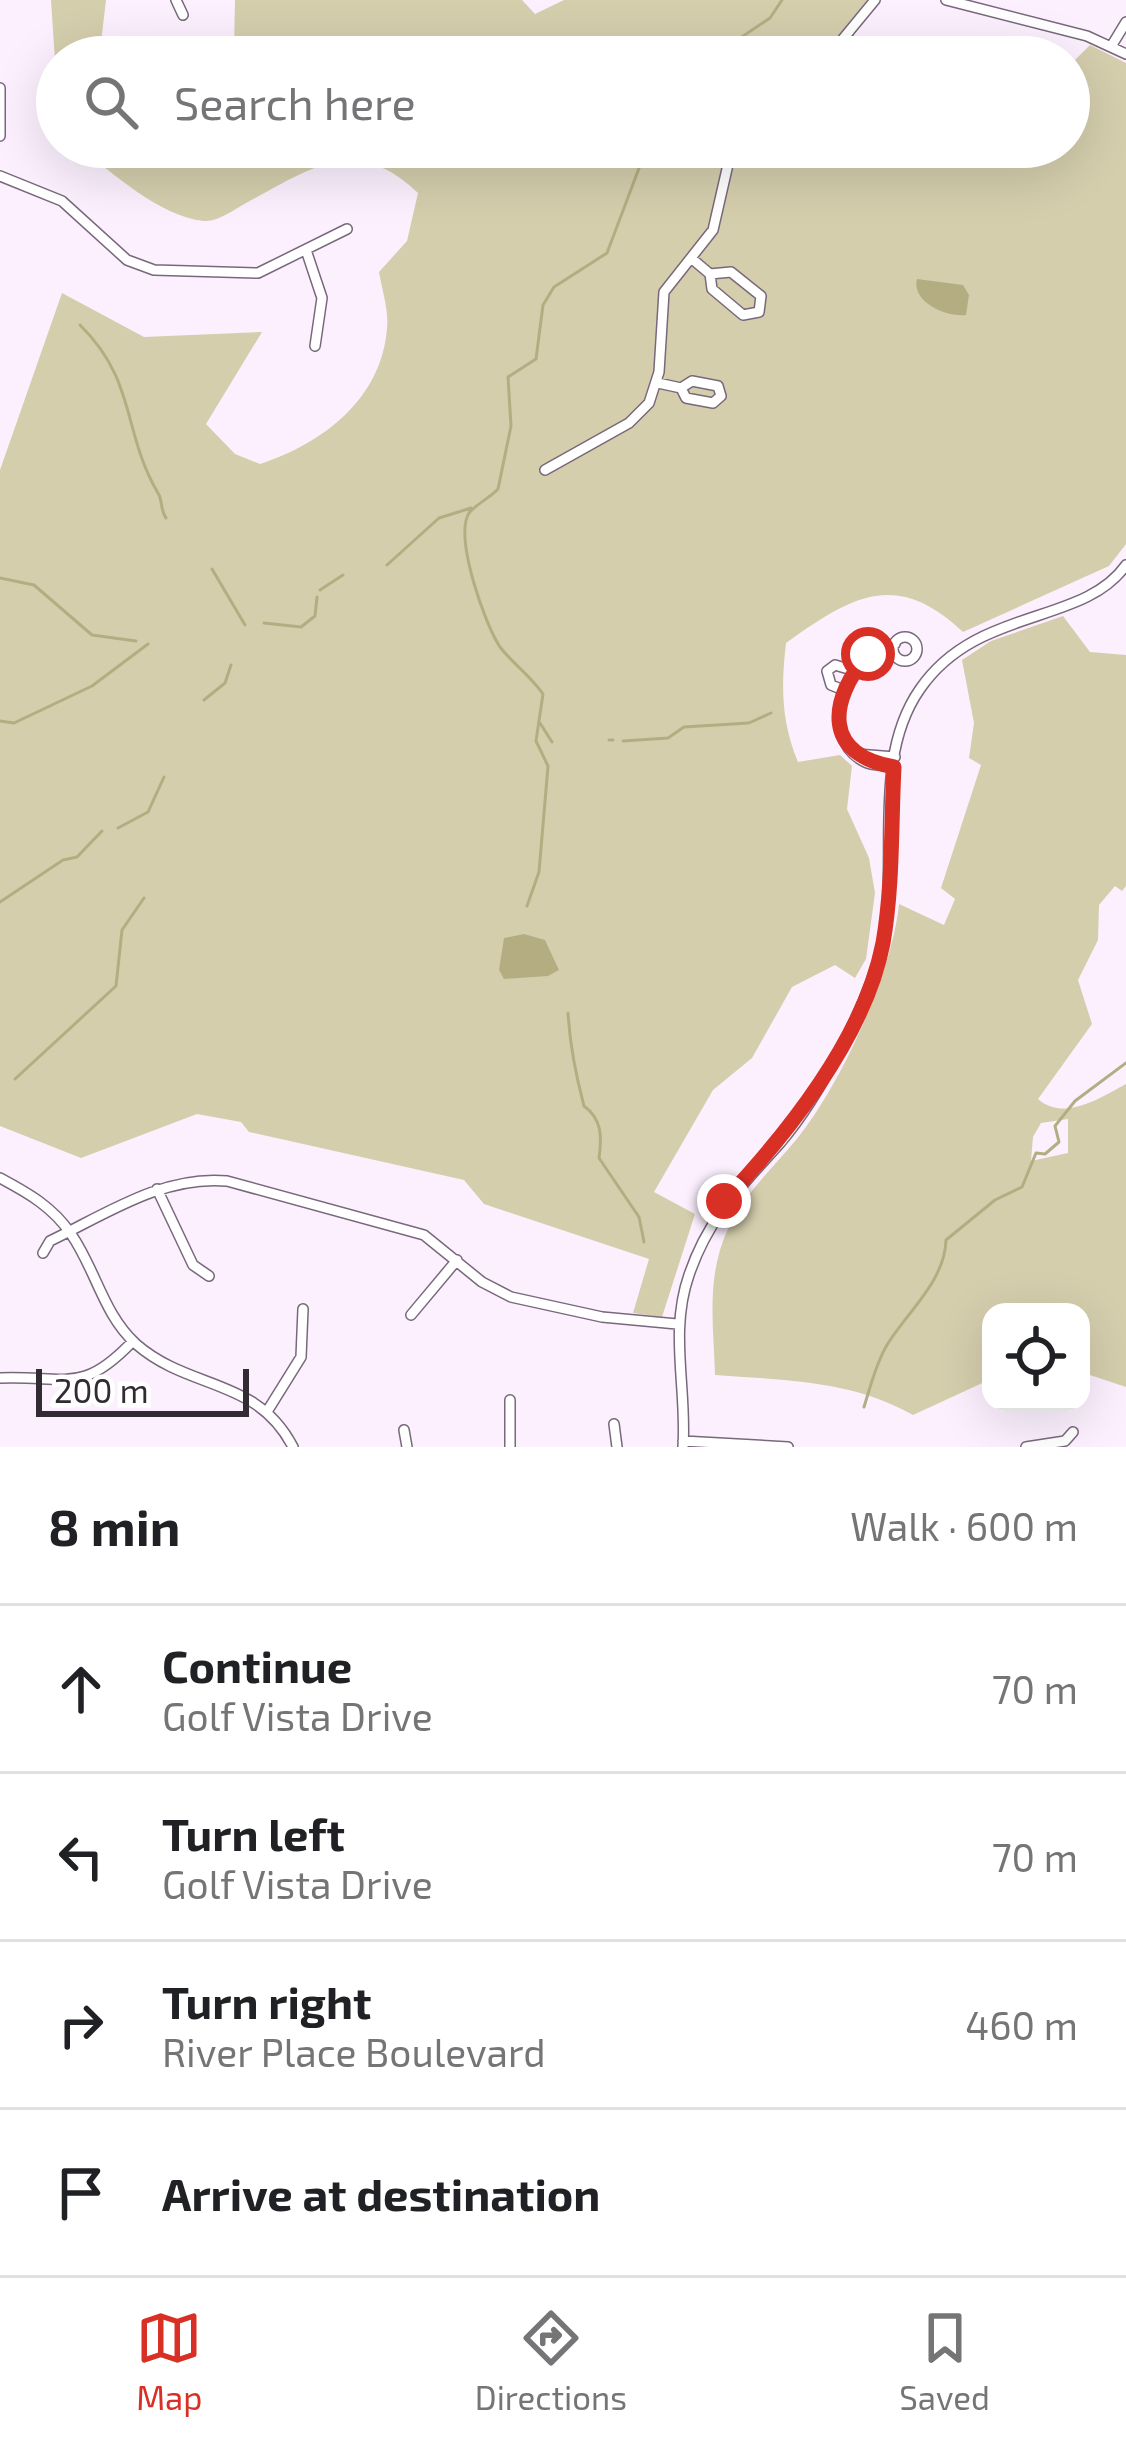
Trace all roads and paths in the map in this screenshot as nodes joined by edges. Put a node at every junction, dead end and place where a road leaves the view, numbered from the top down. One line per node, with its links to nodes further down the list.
1 (176, 0): 4 (street)
2 (875, 0): 6 (street)
3 (946, 0): 7 (street)
4 (183, 15)
5 (1126, 22): 9 (street)
6 (845, 36)
7 (1079, 36)
8 (1090, 39): 9 (street)
9 (1112, 45): 10 (street)
10 (1126, 54)
11 (0, 88): 12 (street)
12 (0, 136)
13 (728, 168): 17 (street)
14 (0, 176): 16 (street)
15 (347, 229): 16 (street)
16 (306, 250): 19 (street)
17 (691, 258): 18 (street); 20 (street)
18 (710, 274): 18 (street)
19 (315, 346)
20 (658, 382): 21 (street); 22 (street)
21 (681, 388)
22 (545, 470)
23 (1126, 565): 27 (street)
24 (895, 644): 25 (street)
25 (855, 671): 26 (street); 26 (street)
26 (846, 691): 27 (street)
27 (894, 762): 36 (street)
28 (0, 1178): 30 (street)
29 (157, 1189): 30 (street); 32 (street); 33 (street)
30 (70, 1232): 31 (street); 37 (street)
31 (43, 1252)
32 (457, 1260): 35 (street); 36 (street)
33 (209, 1276)
34 (303, 1309): 40 (street)
35 (411, 1315)
36 (677, 1324): 44 (street)
37 (133, 1341): 38 (street); 40 (street)
38 (0, 1378)
39 (510, 1400): 47 (street)
40 (268, 1410): 45 (street)
41 (614, 1424): 48 (street)
42 (404, 1430): 46 (street)
43 (1073, 1432): 50 (street)
44 (683, 1444): 49 (street)
45 (293, 1447)
46 (407, 1447)
47 (510, 1447)
48 (617, 1447)
49 (788, 1447)
50 (1026, 1447)

